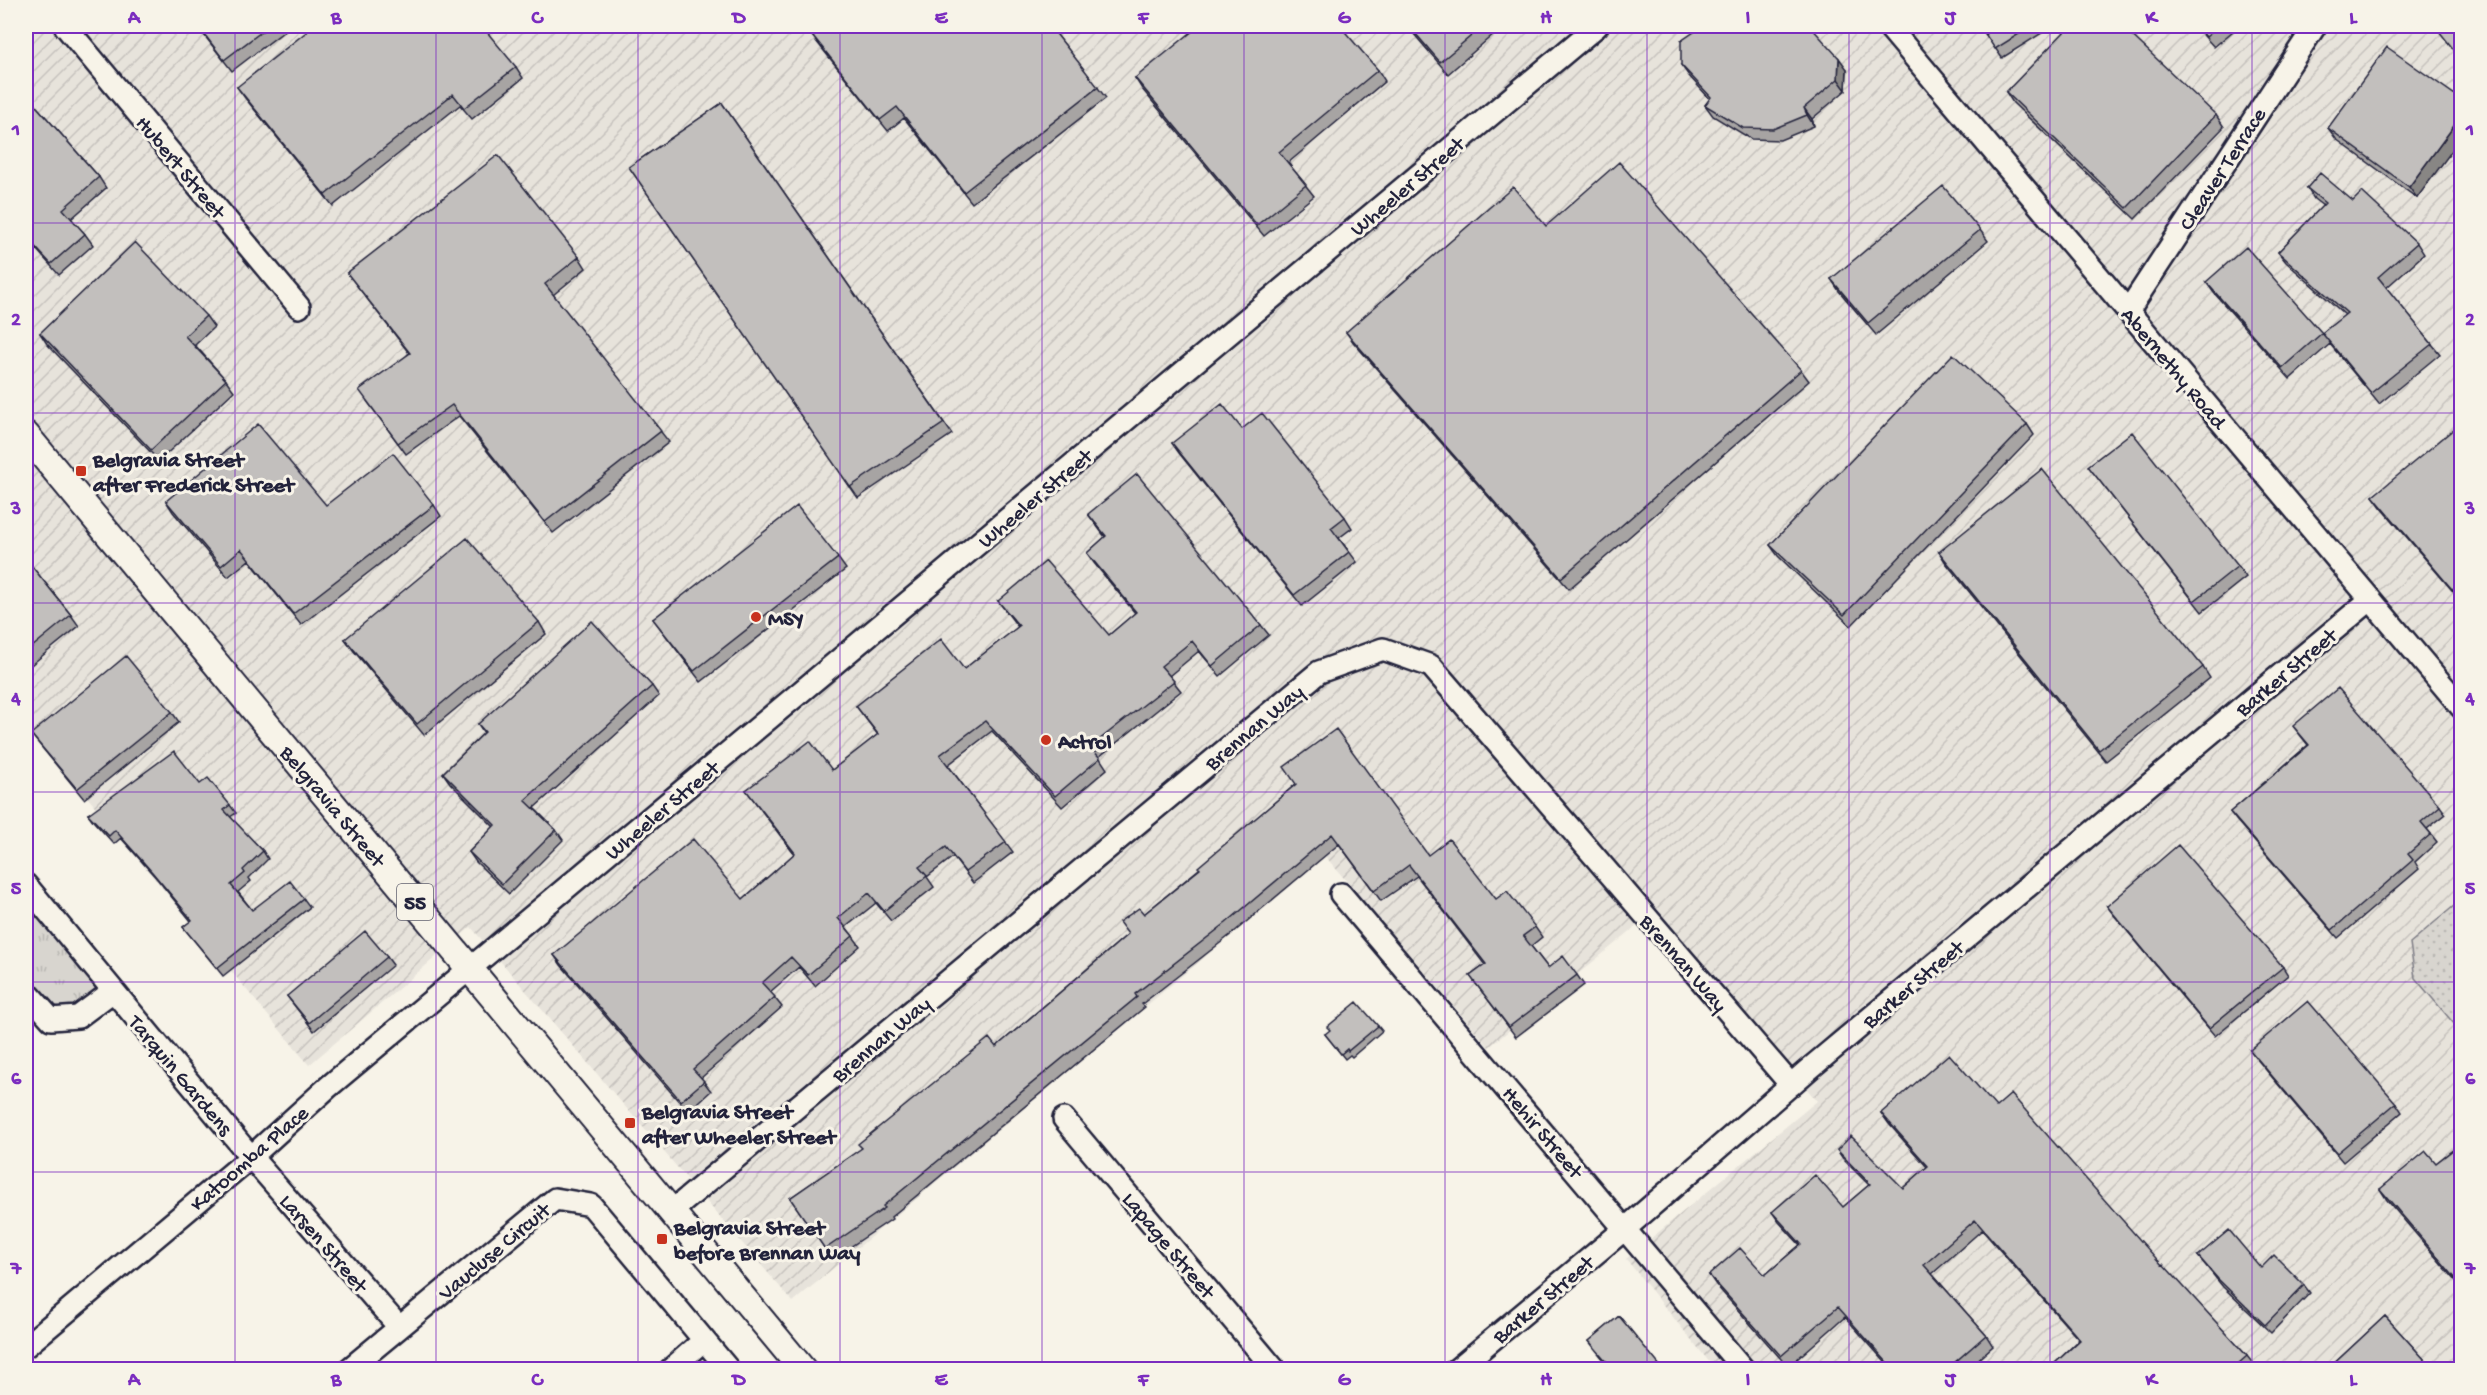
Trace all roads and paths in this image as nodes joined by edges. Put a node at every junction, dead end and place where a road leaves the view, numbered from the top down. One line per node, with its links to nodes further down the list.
1 (65, 26): 5 (street, Hubert Street)
2 (1597, 26): 12 (street, Wheeler Street)
3 (1888, 26): 6 (street, Abernethy Road)
4 (2315, 26): 6 (street, Cleaver Terrace)
5 (299, 307)
6 (2128, 311): 8 (street, Abernethy Road)
7 (26, 435): 12 (main road, Belgravia Street / 55)
8 (2370, 600): 9 (street, Abernethy Road); 15 (street, Barker Street)
9 (2462, 708)
10 (26, 885): 14 (street, Tarquin Gardens)
11 (1341, 894): 19 (street, Hehir Street)
12 (471, 969): 17 (street, Katoomba Place); 18 (main road, Belgravia Street / 55)
13 (26, 991): 14 (street, Tarquin Gardens)
14 (113, 991): 17 (street, Tarquin Gardens)
15 (1791, 1084): 18 (street, Brennan Way); 19 (street, Barker Street)
16 (1064, 1119): 27 (street, Lapage Street)
17 (252, 1156): 20 (street, Larsen Street); 22 (street, Katoomba Place)
18 (672, 1211): 26 (main road, Belgravia Street / 55)
19 (1626, 1228): 28 (street, Barker Street); 29 (street, Hehir Street)
20 (399, 1328): 21 (street, Vaucluse Circuit); 23 (street, Vaucluse Circuit)
21 (705, 1340): 24 (street); 25 (street, Vaucluse Circuit)
22 (26, 1346)
23 (348, 1370)
24 (670, 1370)
25 (729, 1370)
26 (803, 1370)
27 (1275, 1370)
28 (1456, 1370)
29 (1744, 1370)

